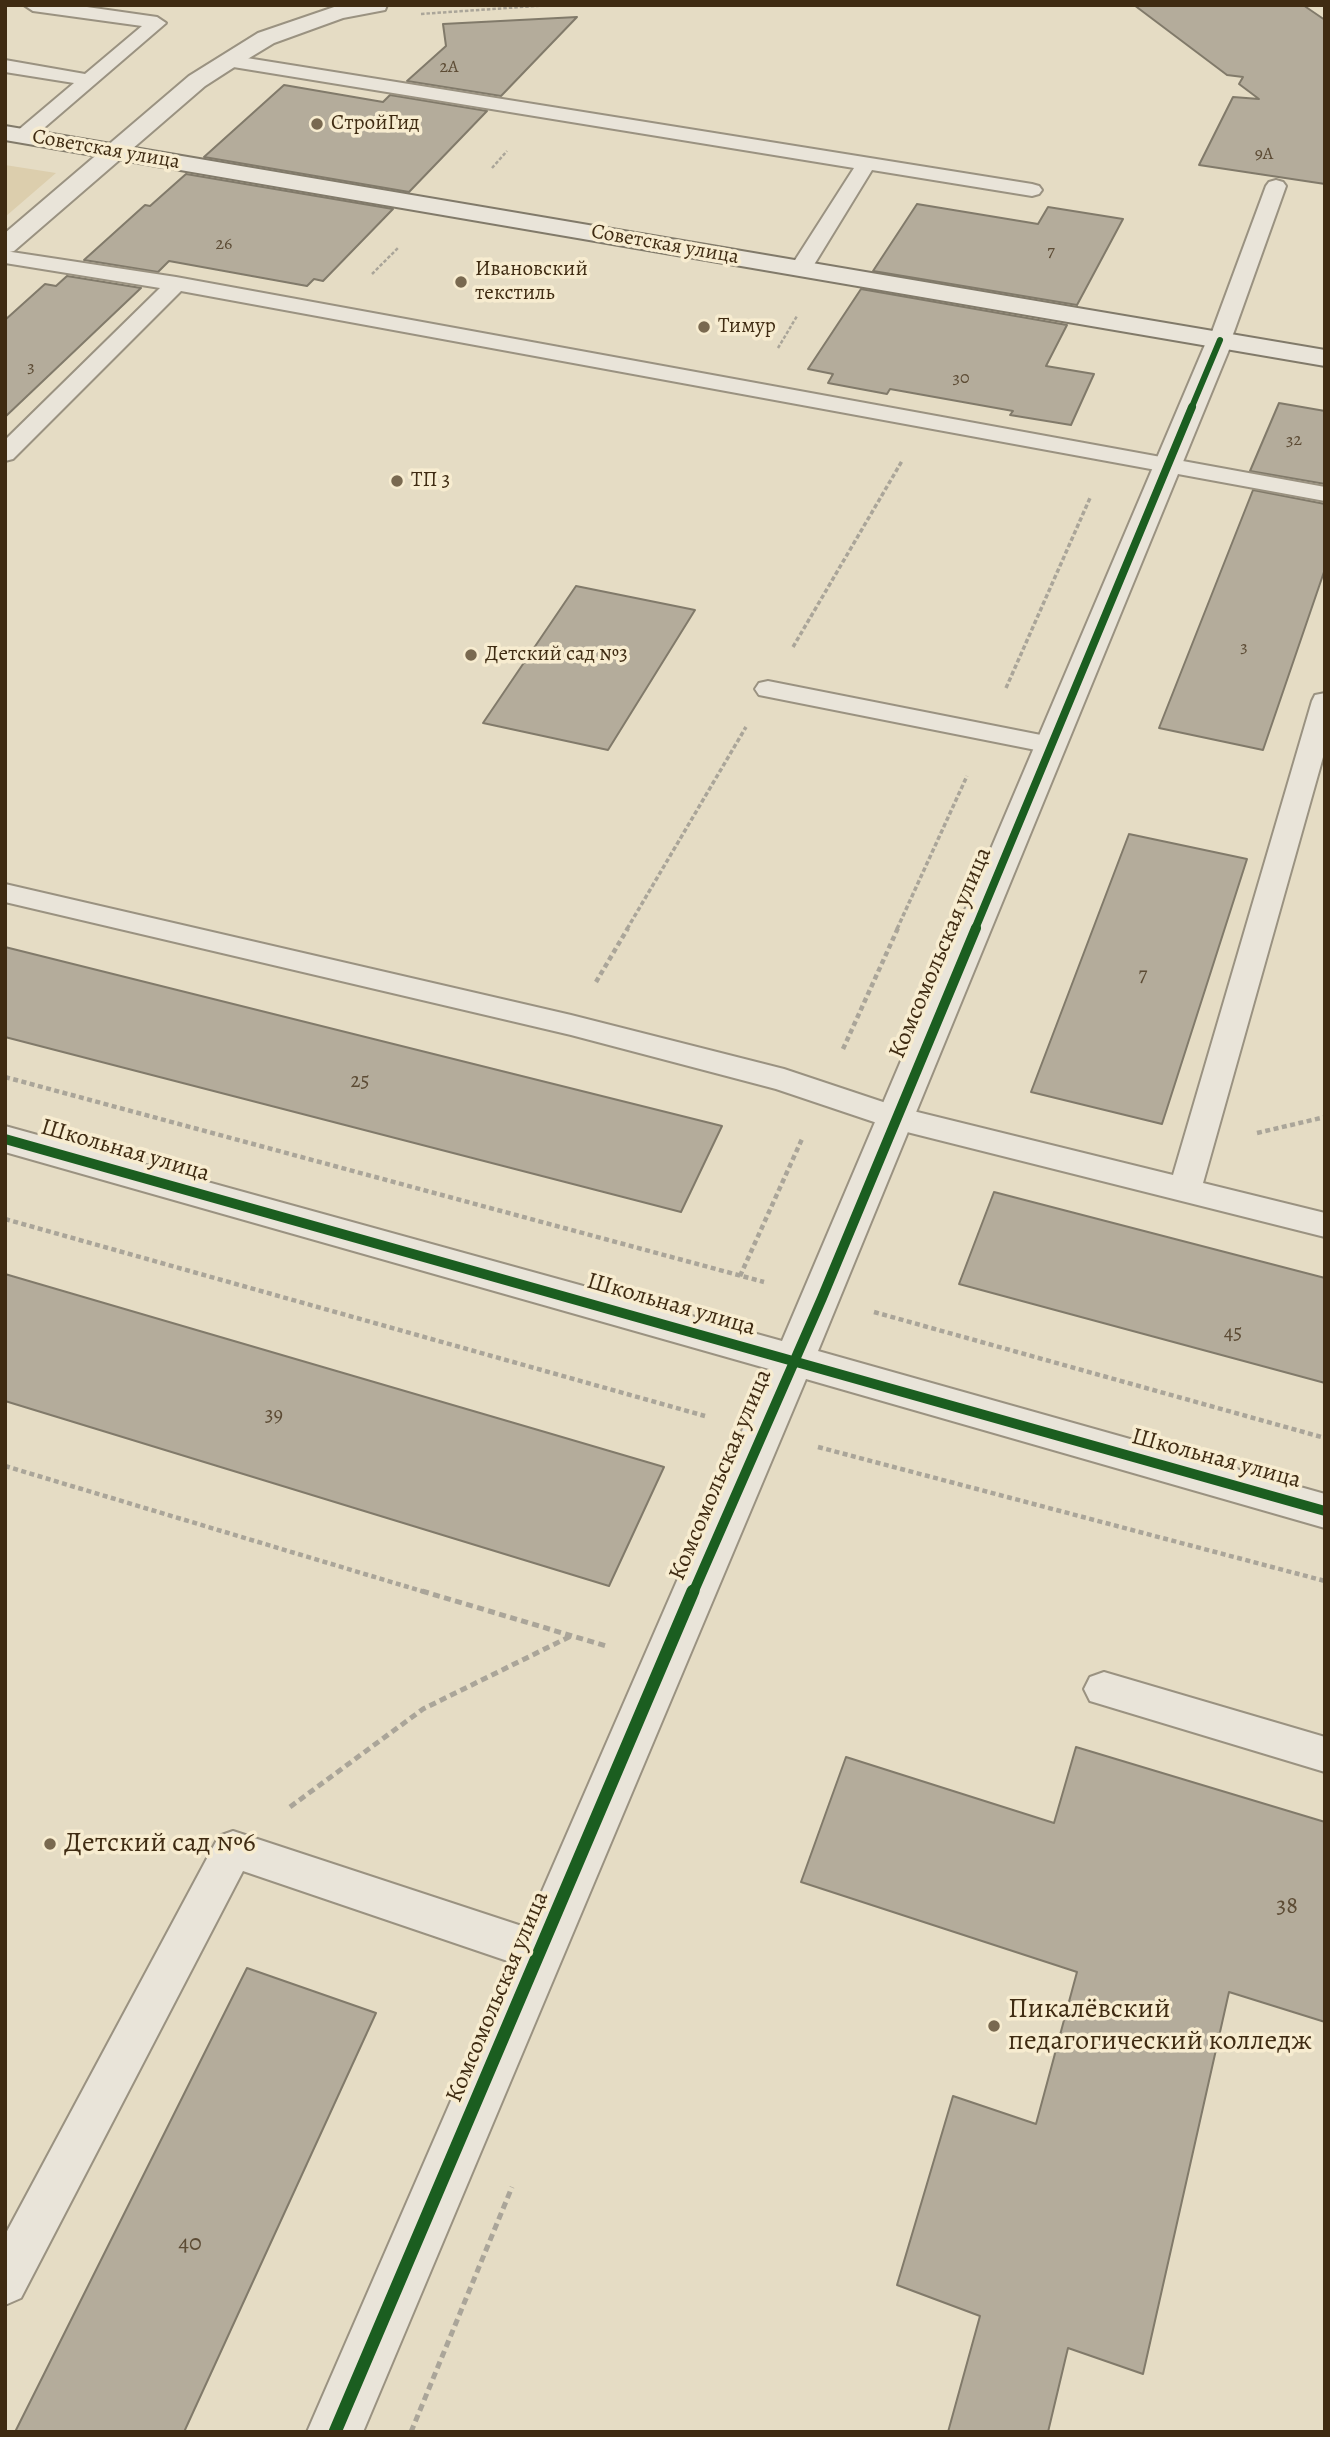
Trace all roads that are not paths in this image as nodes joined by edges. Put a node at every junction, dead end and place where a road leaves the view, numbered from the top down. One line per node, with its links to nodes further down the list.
1 (33, 5): 6 (lane)
2 (377, 5): 3 (street)
3 (340, 9): 4 (street)
4 (228, 61): 8 (street); 9 (lane)
5 (5, 66): 6 (lane)
6 (89, 80): 7 (lane)
7 (14, 135): 8 (street, Советская улица)
8 (113, 152): 12 (street); 14 (street, Советская улица)
9 (867, 163): 11 (lane); 14 (lane)
10 (1276, 186): 16 (lane)
11 (1032, 190)
12 (5, 246)
13 (5, 257): 15 (lane)
14 (801, 268): 16 (street, Советская улица)
15 (176, 284): 18 (lane); 19 (lane)
16 (1220, 340): 17 (street, Советская улица); 19 (street, Комсомольская улица)
17 (1325, 358)
18 (5, 454)
19 (1167, 465): 20 (lane); 23 (street, Комсомольская улица)
20 (1325, 494)
21 (768, 689): 23 (lane)
22 (1325, 701): 27 (lane)
23 (1051, 745): 25 (street, Комсомольская улица)
24 (5, 893): 25 (lane)
25 (895, 1118): 27 (lane); 29 (street, Комсомольская улица)
26 (5, 1139): 29 (street, Школьная улица)
27 (1185, 1190): 28 (lane)
28 (1325, 1225)
29 (793, 1361): 30 (street, Школьная улица); 33 (street, Комсомольская улица)
30 (1325, 1511)
31 (1104, 1689): 32 (lane)
32 (1325, 1755)
33 (540, 1952): 34 (lane); 35 (street, Комсомольская улица)
34 (5, 2282)
35 (335, 2432)

